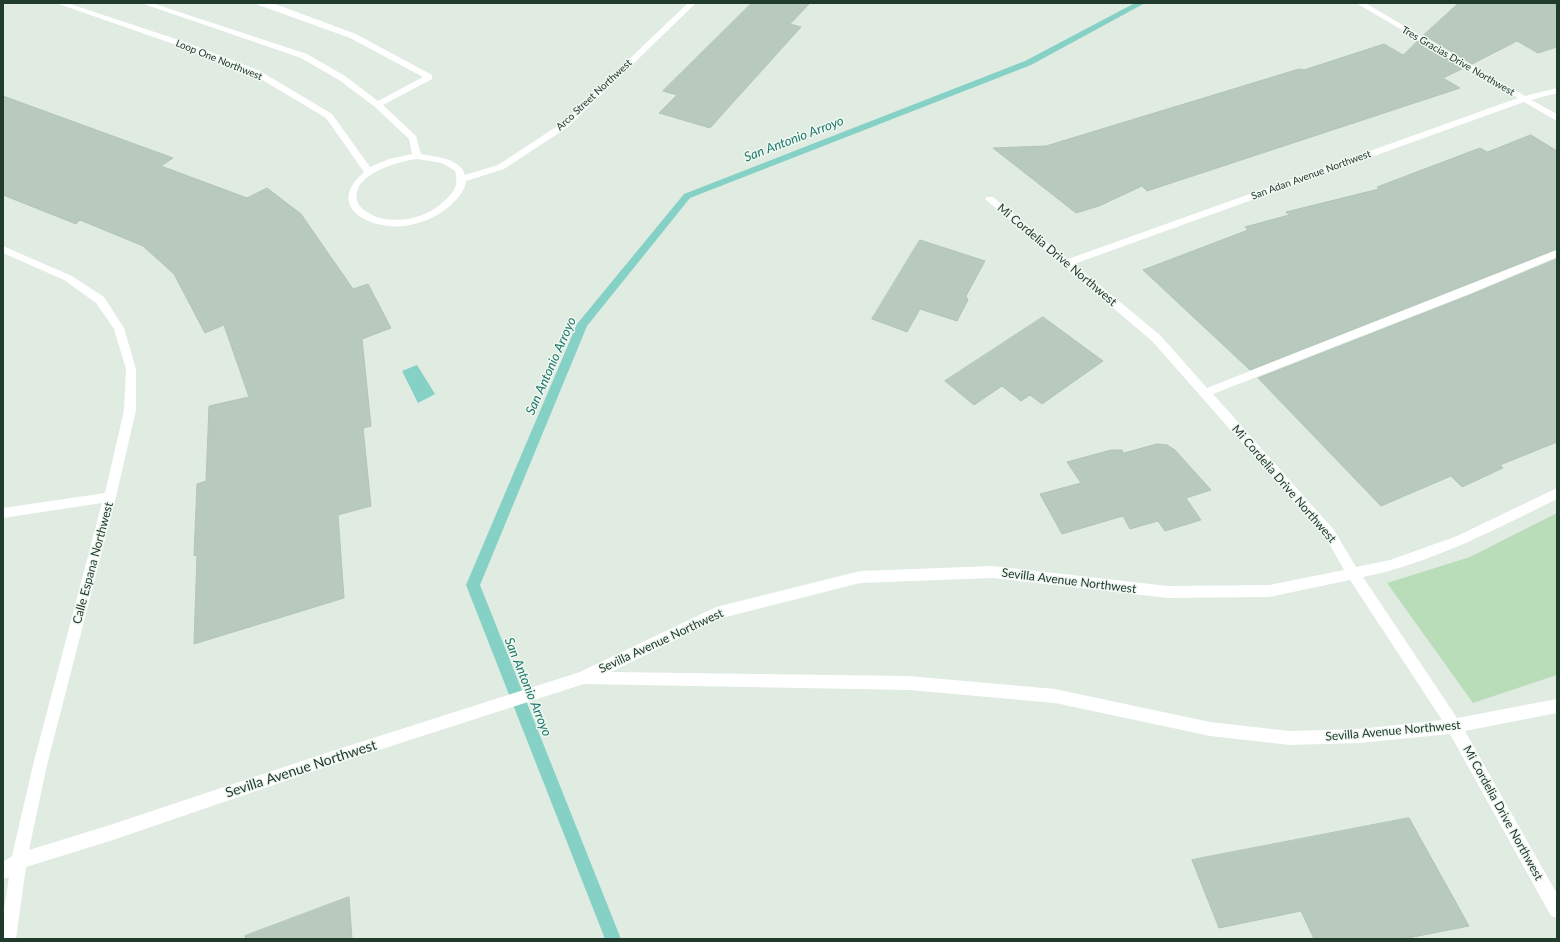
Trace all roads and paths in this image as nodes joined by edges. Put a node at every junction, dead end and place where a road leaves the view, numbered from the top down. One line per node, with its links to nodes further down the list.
1 (60, 3): 11 (street, Loop One Northwest)
2 (257, 3): 8 (street)
3 (692, 3): 12 (street, Arco Street Northwest)
4 (1360, 3): 7 (street, Tres Gracias Drive Northwest)
5 (153, 4): 8 (street)
6 (1557, 90): 7 (street, San Adan Avenue Northwest)
7 (1524, 99): 9 (street, Tres Gracias Drive Northwest); 16 (street, San Adan Avenue Northwest)
8 (378, 105): 10 (street)
9 (1557, 118)
10 (417, 156): 11 (street); 12 (street)
11 (369, 172): 12 (street)
12 (463, 179)
13 (990, 199): 16 (street, Mi Cordelia Drive Northwest)
14 (3, 249): 19 (street, Calle Espana Northwest)
15 (1557, 253): 17 (street)
16 (1066, 263): 17 (street, Mi Cordelia Drive Northwest)
17 (1205, 393): 21 (street, Mi Cordelia Drive Northwest)
18 (1557, 493): 21 (street, Sevilla Avenue Northwest)
19 (110, 497): 20 (street); 26 (street, Calle Espana Northwest)
20 (3, 513)
21 (1353, 574): 22 (street, Sevilla Avenue Northwest); 24 (street, Mi Cordelia Drive Northwest)
22 (583, 678): 24 (street, Sevilla Avenue Northwest); 26 (street, Sevilla Avenue Northwest)
23 (1557, 706): 24 (street, Sevilla Avenue Northwest)
24 (1454, 726): 28 (street, Mi Cordelia Drive Northwest)
25 (3, 861): 26 (street, Sevilla Avenue Northwest)
26 (19, 861): 27 (street, Sevilla Avenue Northwest); 29 (street, Calle Espana Northwest)
27 (3, 871)
28 (1557, 910)
29 (8, 939)

